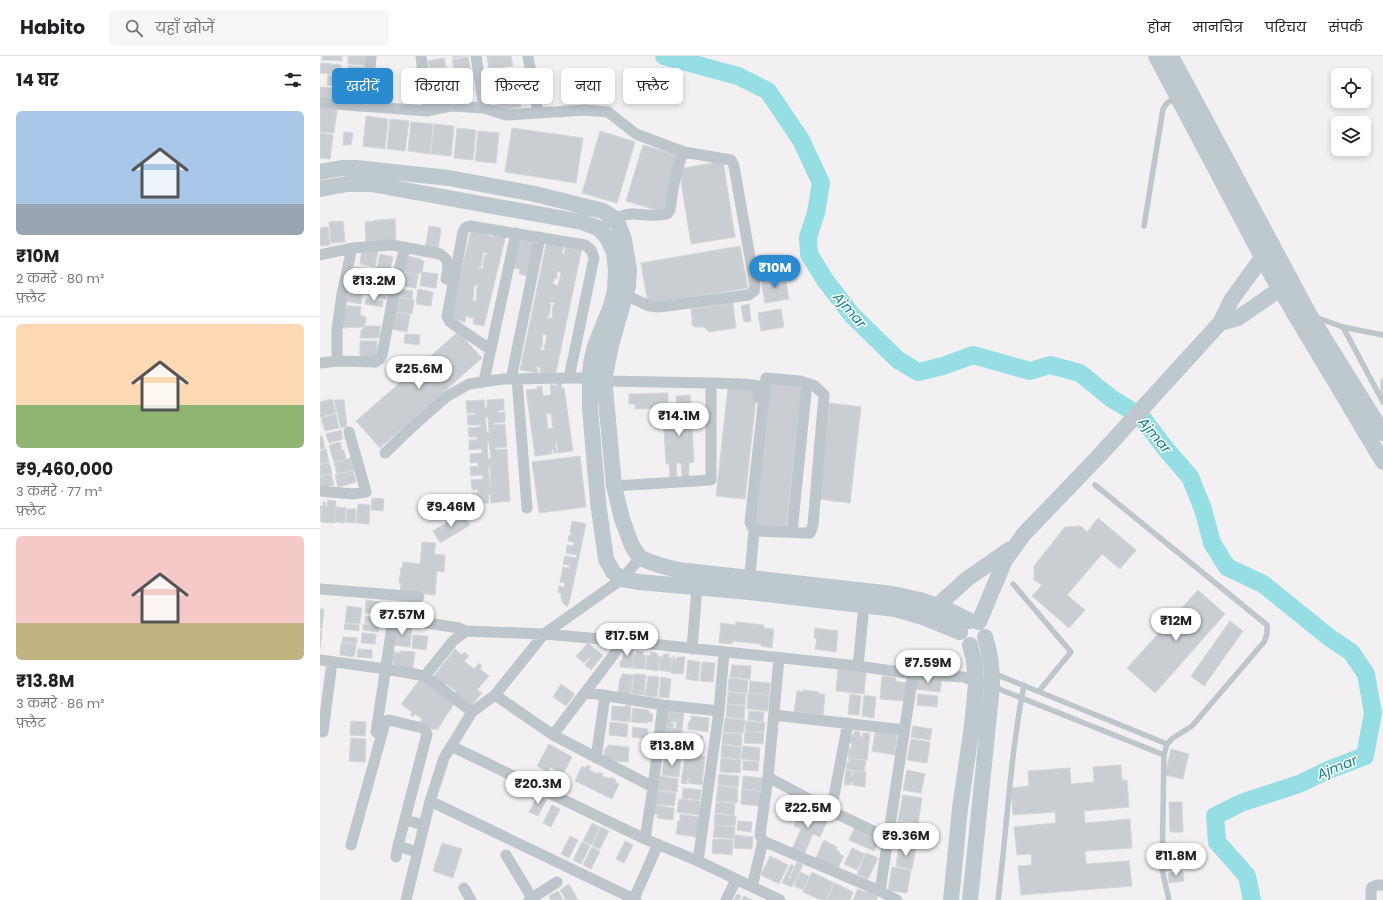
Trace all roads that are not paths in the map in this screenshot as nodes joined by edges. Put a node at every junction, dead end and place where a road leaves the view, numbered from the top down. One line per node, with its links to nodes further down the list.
1 (371, 56): 10 (street)
2 (418, 56): 3 (street)
3 (422, 56): 12 (street)
4 (476, 56): 11 (street)
5 (528, 56): 13 (street)
6 (1156, 56): 8 (street)
7 (1171, 56): 22 (street)
8 (1178, 96): 18 (lane); 26 (street)
9 (320, 103): 10 (street)
10 (366, 106): 12 (street)
11 (484, 108): 12 (street); 13 (street)
12 (428, 111)
13 (538, 113): 14 (street)
14 (684, 152): 17 (street); 29 (street)
15 (320, 172): 17 (street)
16 (320, 189): 19 (street)
17 (614, 218): 19 (street); 29 (street)
18 (1144, 226)
19 (599, 229): 29 (street)
20 (516, 233): 21 (street); 34 (street); 34 (street)
21 (540, 237): 37 (street); 38 (street)
22 (1272, 244): 26 (street); 28 (street)
23 (352, 248): 24 (street); 25 (street); 35 (street)
24 (405, 248): 27 (street); 35 (street)
25 (320, 255)
26 (1262, 257): 28 (street); 31 (street)
27 (446, 279)
28 (1285, 284): 30 (street); 31 (street); 47 (street)
29 (618, 300): 39 (street)
30 (1309, 314): 32 (lane); 45 (street)
31 (1220, 323): 55 (street)
32 (1343, 327): 33 (lane); 43 (lane)
33 (1383, 334)
34 (491, 350): 40 (street)
35 (336, 361): 36 (street)
36 (320, 363)
37 (569, 378): 38 (street); 39 (street)
38 (514, 379): 40 (street); 52 (street)
39 (598, 380): 41 (street); 49 (street); 57 (street)
40 (484, 381): 46 (street)
41 (711, 383): 49 (street); 51 (street)
42 (807, 383): 53 (street); 54 (street); 54 (street)
43 (1383, 402)
44 (349, 432): 50 (street)
45 (1383, 433)
46 (385, 453)
47 (1383, 462)
48 (1095, 485): 97 (lane)
49 (614, 486): 56 (street)
50 (320, 491)
51 (748, 497)
52 (527, 508)
53 (754, 531): 54 (street); 59 (street)
54 (792, 532)
55 (1015, 546): 64 (street); 65 (street)
56 (640, 558): 57 (street); 59 (street)
57 (622, 579): 60 (street); 67 (street)
58 (1013, 584): 83 (lane)
59 (749, 585): 60 (street); 63 (street); 64 (street)
60 (697, 587): 71 (street)
61 (320, 589): 62 (street)
62 (419, 597)
63 (864, 605): 65 (street); 76 (street)
64 (937, 606): 65 (street)
65 (970, 625): 68 (street); 70 (street)
66 (466, 631): 67 (street); 77 (street); 79 (street)
67 (544, 634): 69 (street); 85 (street)
68 (985, 637): 70 (street); 81 (street)
69 (624, 641): 71 (street); 84 (street)
70 (970, 645): 80 (street)
71 (692, 649): 72 (street)
72 (724, 653): 73 (street); 90 (street)
73 (780, 658): 76 (street); 91 (street)
74 (320, 660): 75 (street)
75 (332, 662): 77 (street); 94 (street)
76 (858, 666): 78 (street)
77 (386, 669): 79 (street); 96 (street)
78 (913, 674): 80 (street); 93 (street)
79 (425, 676): 89 (street)
80 (972, 677): 81 (street); 128 (street)
81 (992, 680): 82 (lane); 87 (lane); 129 (street)
82 (1024, 686): 83 (lane); 87 (lane)
83 (1039, 691): 97 (lane)
84 (585, 692): 86 (street); 95 (street)
85 (494, 695): 89 (street); 95 (street)
86 (605, 696): 88 (street); 100 (street)
87 (1022, 698): 99 (lane); 130 (lane)
88 (663, 705): 90 (street); 102 (street)
89 (472, 712): 98 (street)
90 (719, 712): 114 (street)
91 (774, 715): 92 (street); 101 (street)
92 (848, 724): 93 (street); 104 (street)
93 (904, 730): 107 (street)
94 (323, 732)
95 (553, 735): 100 (street)
96 (375, 739)
97 (1167, 744): 99 (lane)
98 (452, 746): 103 (street); 108 (street)
99 (1164, 755): 131 (lane)
100 (596, 758): 102 (street)
101 (768, 777): 104 (street); 109 (street)
102 (653, 787): 108 (street)
103 (430, 800): 106 (street); 124 (street)
104 (831, 811): 107 (street)
105 (405, 820): 106 (street); 111 (street); 112 (street)
106 (424, 825): 112 (street)
107 (888, 838): 120 (street)
108 (645, 839): 110 (street)
109 (763, 842): 119 (street); 120 (street)
110 (658, 844): 114 (street); 124 (street)
111 (351, 845)
112 (417, 852): 122 (street)
113 (506, 855): 121 (street)
114 (698, 861): 115 (street)
115 (736, 880): 119 (street); 125 (street)
116 (557, 882): 121 (street)
117 (1383, 885): 132 (street)
118 (464, 888): 123 (street)
119 (752, 888): 126 (street)
120 (880, 891): 127 (street)
121 (530, 899)
122 (406, 900)
123 (471, 900)
124 (635, 900)
125 (726, 900)
126 (780, 900)
127 (897, 900)
128 (951, 900)
129 (970, 900)
130 (998, 900)
131 (1169, 900)
132 (1371, 900)

